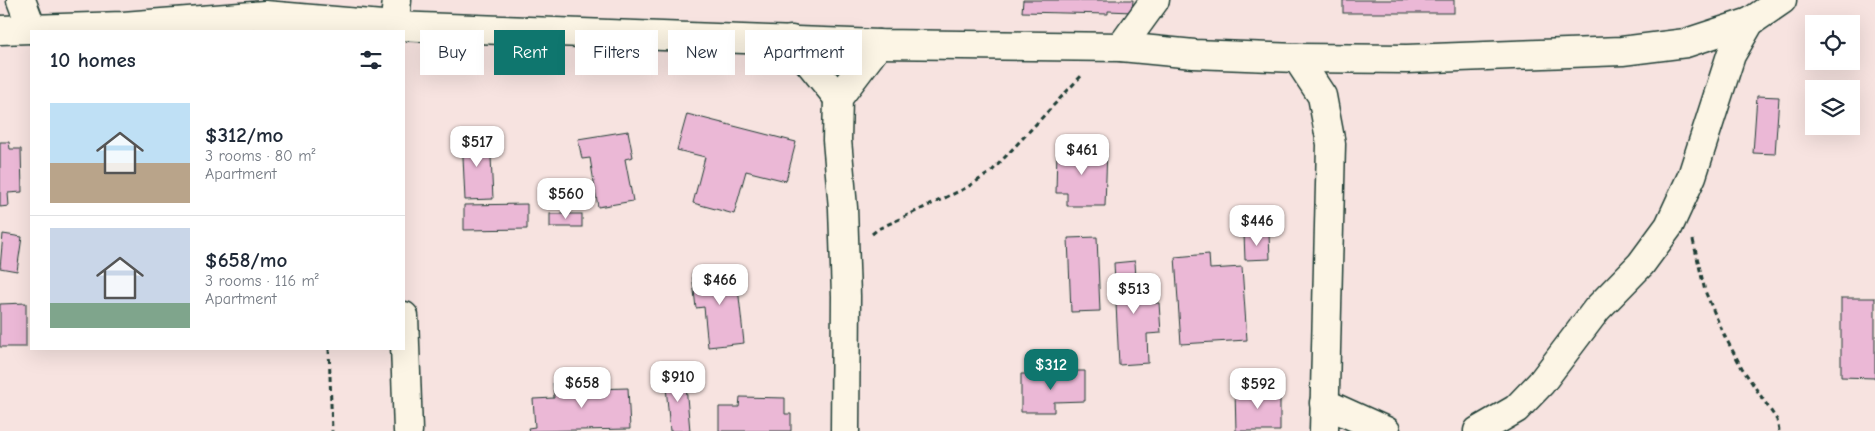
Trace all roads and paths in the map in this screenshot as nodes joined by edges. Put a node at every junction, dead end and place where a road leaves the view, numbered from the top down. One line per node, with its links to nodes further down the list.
1 (21, 0): 6 (street)
2 (1154, 0): 12 (street)
3 (1782, 0): 5 (street)
4 (395, 19): 7 (street); 9 (street)
5 (1750, 22): 13 (street); 16 (street)
6 (32, 29): 7 (street); 8 (street)
7 (123, 29)
8 (0, 30)
9 (745, 38)
10 (862, 43): 11 (street)
11 (879, 44): 12 (street); 15 (street)
12 (1115, 46): 13 (street); 17 (path)
13 (1297, 58): 20 (street)
14 (819, 75): 15 (street)
15 (838, 98): 17 (street)
16 (1683, 195): 26 (street); 27 (path)
17 (845, 257): 23 (street)
18 (405, 345): 22 (street)
19 (329, 350): 21 (path)
20 (1324, 403): 24 (street); 25 (street)
21 (332, 431)
22 (408, 431)
23 (845, 431)
24 (1324, 431)
25 (1386, 431)
26 (1478, 431)
27 (1779, 431)

